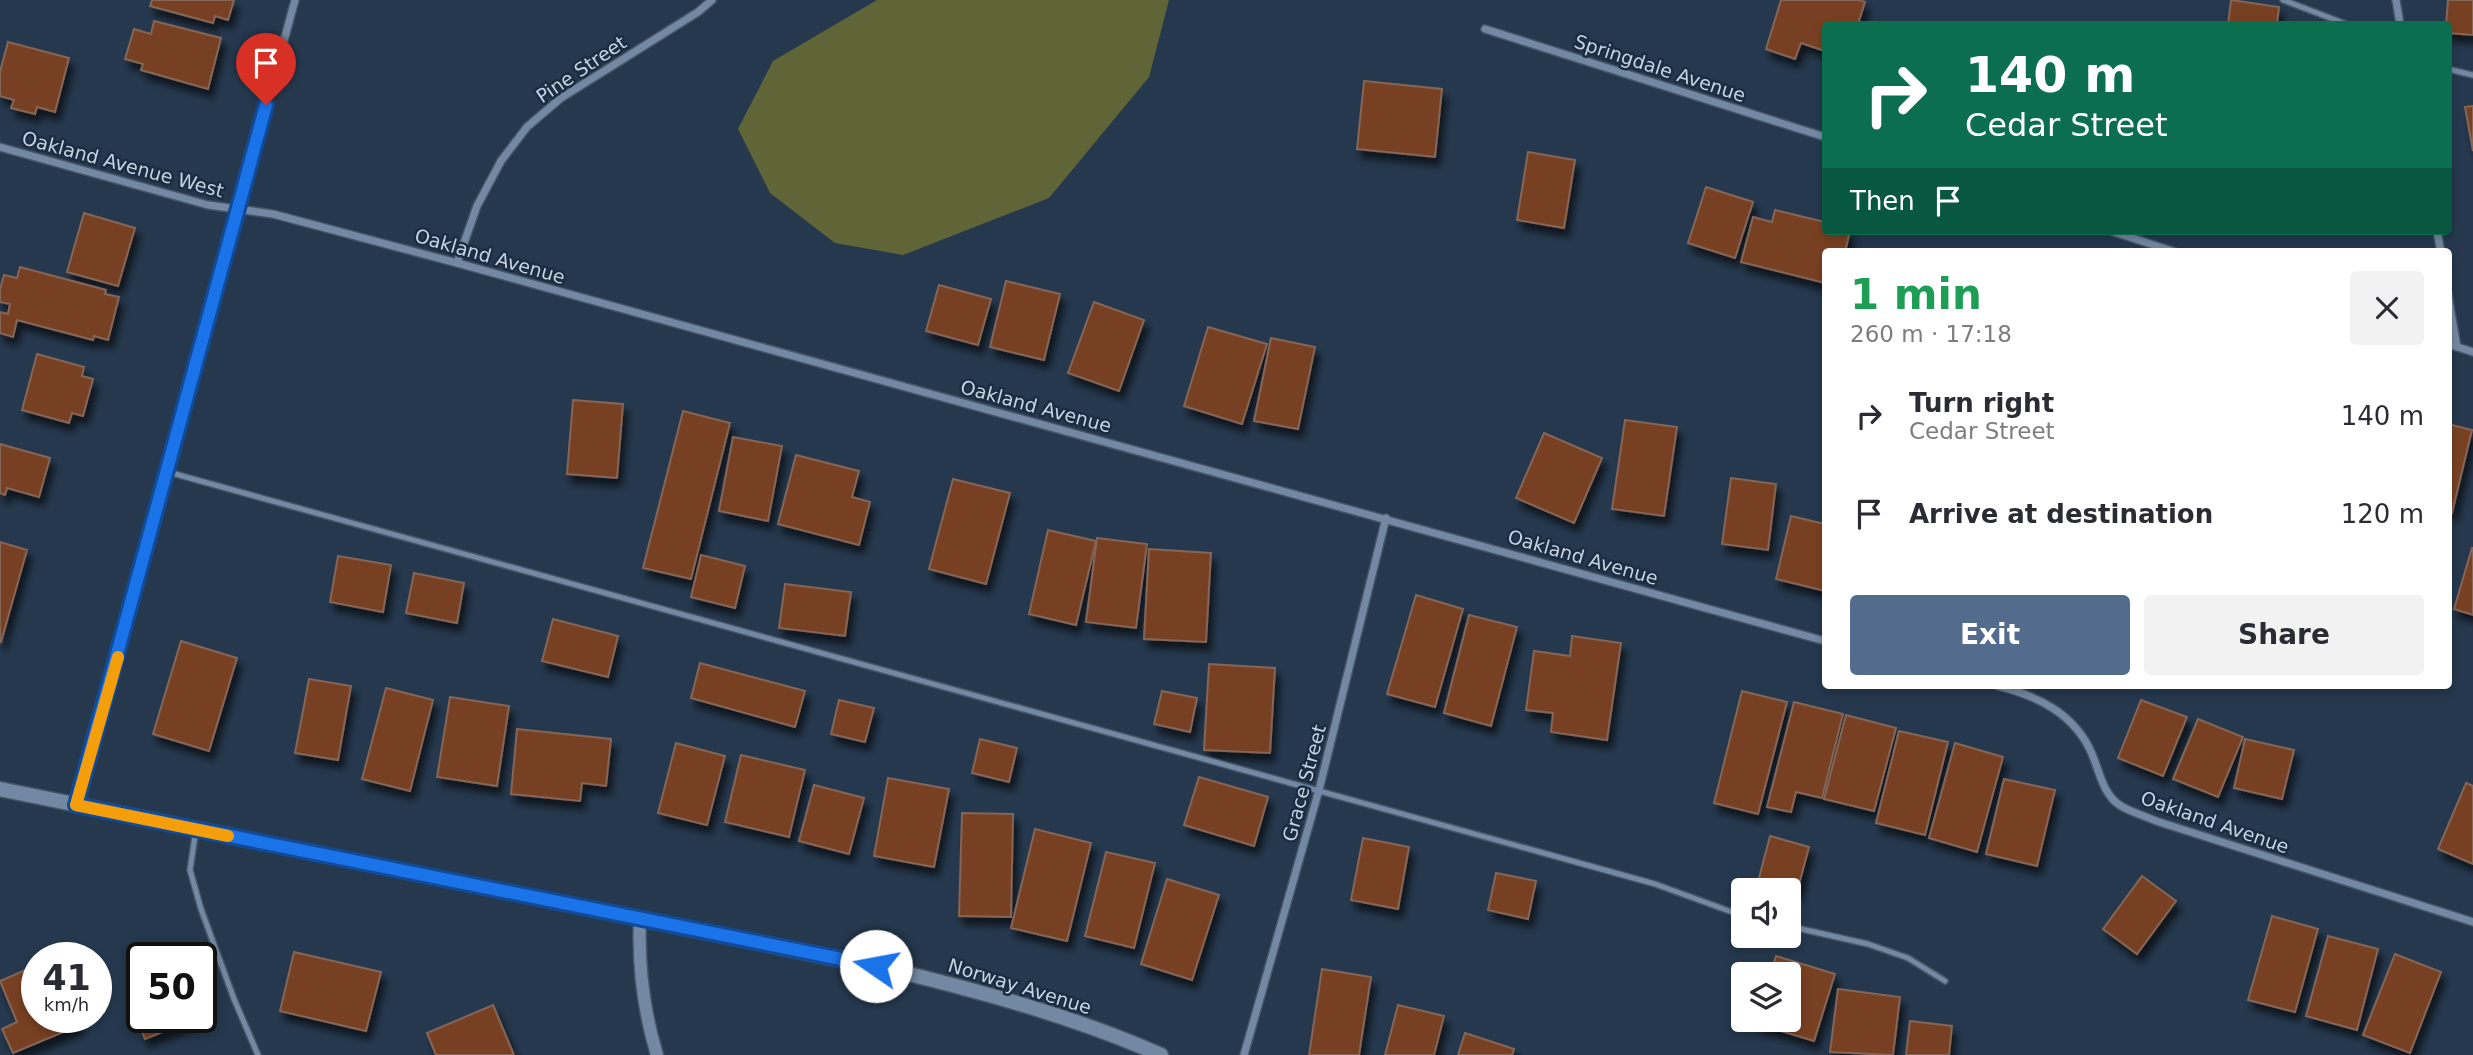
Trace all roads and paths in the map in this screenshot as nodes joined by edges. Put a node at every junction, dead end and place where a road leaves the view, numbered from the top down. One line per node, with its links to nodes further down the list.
1 (295, 0): 12 (street)
2 (712, 0): 15 (street, Pine Street)
3 (2283, 0): 5 (lane)
4 (2396, 0): 6 (street)
5 (2338, 21)
6 (2400, 21)
7 (1485, 29): 10 (street, Springdale Avenue)
8 (2452, 70): 9 (lane)
9 (2473, 75)
10 (1822, 136)
11 (0, 147): 12 (street, Oakland Avenue West)
12 (237, 210): 15 (street, Oakland Avenue); 20 (street)
13 (2123, 235): 14 (street)
14 (2163, 248)
15 (457, 263): 21 (street, Oakland Avenue)
16 (2452, 316): 18 (street)
17 (2452, 345): 18 (street)
18 (2458, 347): 19 (street)
19 (2473, 352)
20 (168, 472): 25 (lane); 26 (street)
21 (1386, 518): 22 (street, Oakland Avenue); 25 (street, Grace Street)
22 (1822, 639)
23 (2007, 689): 30 (street, Oakland Avenue)
24 (0, 789): 26 (main road, Norway Avenue)
25 (1320, 790): 28 (lane); 36 (street, Grace Street)
26 (76, 805): 27 (main road, Norway Avenue)
27 (196, 829): 29 (main road, Norway Avenue); 33 (lane)
28 (1731, 911)
29 (640, 919): 34 (street); 35 (main road, Norway Avenue)
30 (2473, 922)
31 (1801, 929): 32 (lane)
32 (1945, 981)
33 (258, 1055)
34 (657, 1055)
35 (1161, 1055)
36 (1244, 1055)

